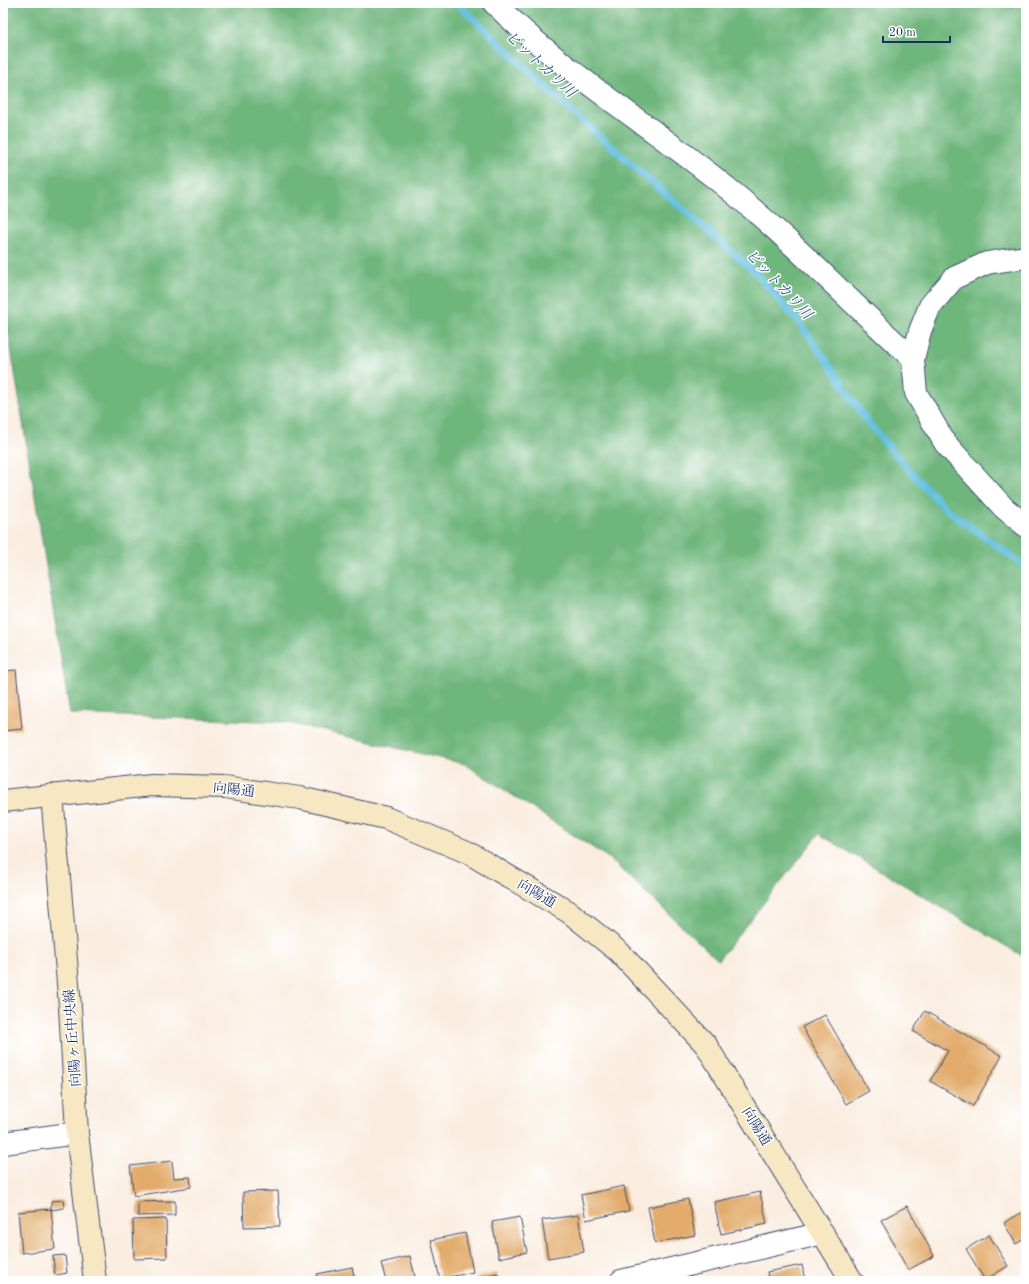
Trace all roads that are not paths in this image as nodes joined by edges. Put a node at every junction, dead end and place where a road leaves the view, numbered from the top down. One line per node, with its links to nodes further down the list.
1 (494, 3): 3 (street)
2 (1026, 257): 3 (street)
3 (913, 359): 4 (street)
4 (1026, 526)
5 (52, 795): 6 (street, 向陽通); 7 (street, 向陽ヶ丘中央線); 9 (street, 向陽通)
6 (3, 801)
7 (77, 1133): 8 (street); 10 (street, 向陽ヶ丘中央線)
8 (3, 1144)
9 (823, 1233): 11 (street); 12 (street, 向陽通)
10 (95, 1281)
11 (621, 1281)
12 (852, 1281)

